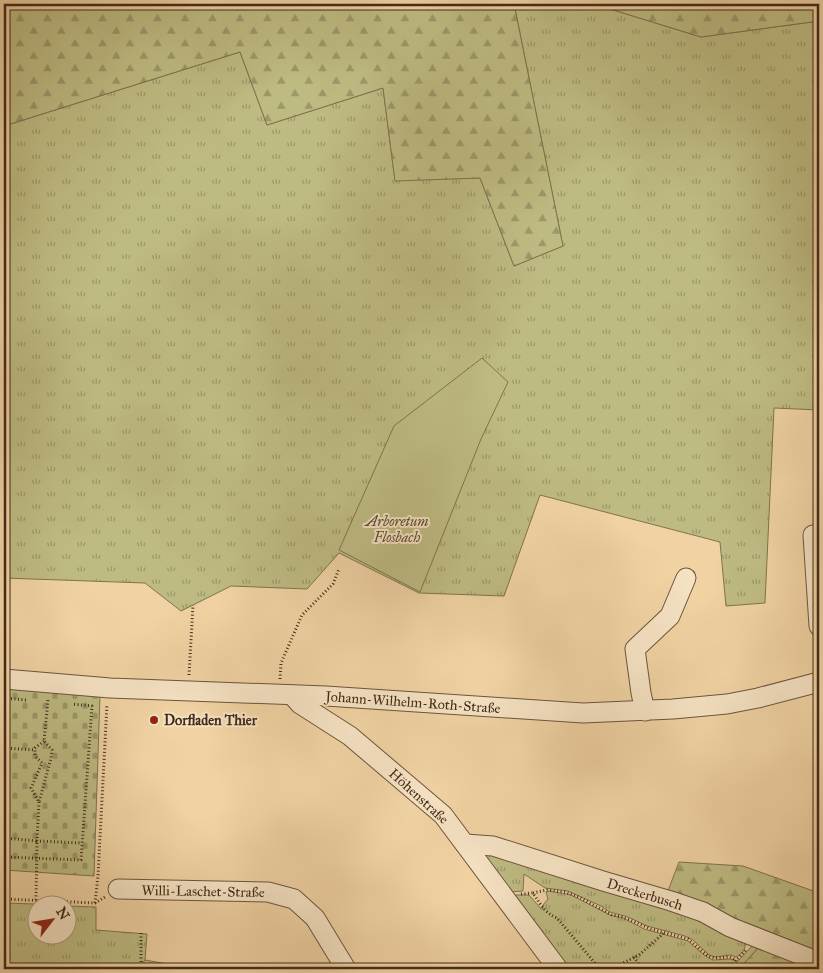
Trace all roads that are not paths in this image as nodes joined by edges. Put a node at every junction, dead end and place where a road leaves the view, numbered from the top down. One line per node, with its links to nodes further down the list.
1 (813, 535): 3 (street)
2 (686, 578): 7 (street)
3 (819, 626)
4 (4, 679): 6 (street, Johann-Wilhelm-Roth-Straße)
5 (819, 682): 7 (street, Johann-Wilhelm-Roth-Straße)
6 (286, 694): 7 (street, Johann-Wilhelm-Roth-Straße); 8 (street, Höhenstraße)
7 (645, 711)
8 (466, 844): 10 (street, Dreckerbusch); 12 (street, Höhenstraße)
9 (118, 889): 11 (street, Willi-Laschet-Straße)
10 (819, 962)
11 (343, 968)
12 (558, 969)

